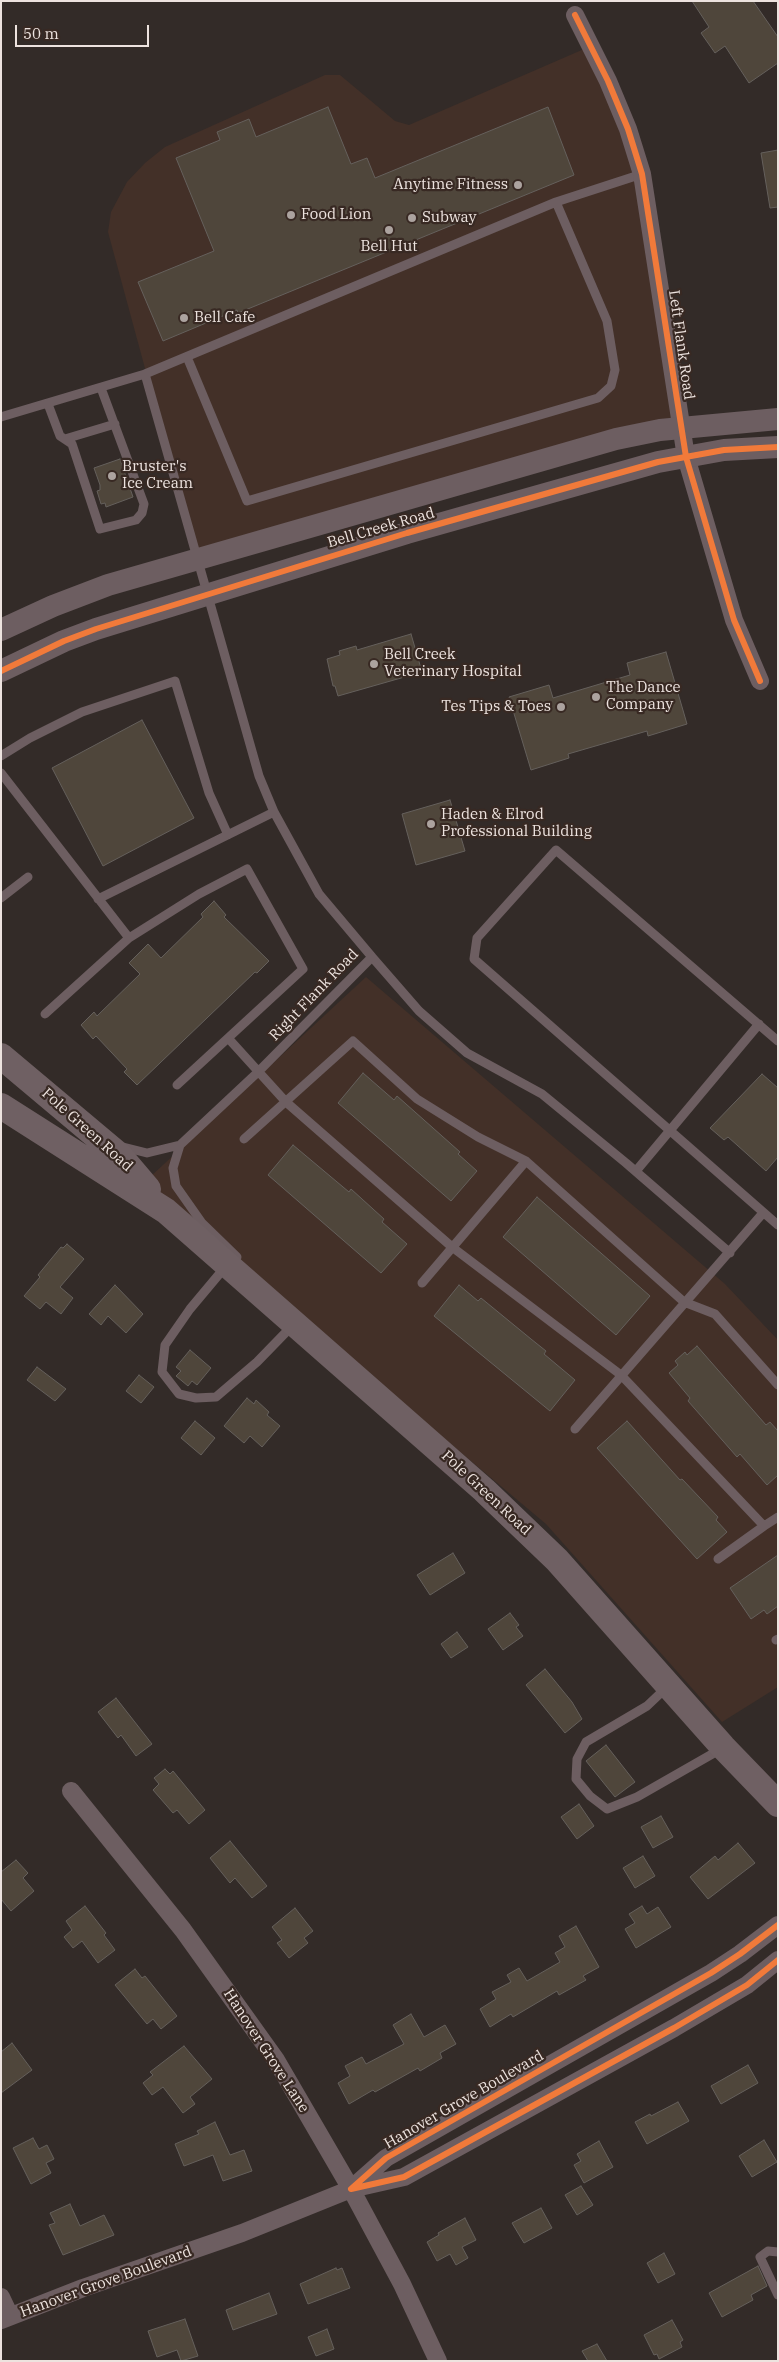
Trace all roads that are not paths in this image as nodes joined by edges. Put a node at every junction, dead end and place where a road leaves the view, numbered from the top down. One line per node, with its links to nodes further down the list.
1 (575, 15): 2 (street, Left Flank Road)
2 (642, 174): 3 (lane); 11 (street, Left Flank Road)
3 (556, 202): 4 (lane); 4 (lane)
4 (187, 357): 5 (lane)
5 (145, 374): 6 (lane); 15 (lane, Right Flank Road)
6 (101, 388): 7 (lane); 10 (lane)
7 (48, 404): 8 (lane); 12 (lane)
8 (1, 417)
9 (778, 419): 11 (street, Bell Creek Road)
10 (115, 424): 12 (lane); 12 (lane)
11 (680, 427): 14 (street, Left Flank Road); 15 (street, Bell Creek Road)
12 (65, 440)
13 (778, 447): 14 (street, Bell Creek Road)
14 (686, 457): 16 (street, Bell Creek Road); 19 (street, Left Flank Road)
15 (197, 560): 16 (lane, Right Flank Road); 17 (street, Bell Creek Road)
16 (207, 595): 18 (street, Bell Creek Road); 22 (lane, Right Flank Road)
17 (1, 630)
18 (1, 671)
19 (760, 681)
20 (1, 756): 23 (lane)
21 (1, 773): 26 (lane)
22 (274, 812): 23 (lane); 28 (lane, Right Flank Road)
23 (228, 835): 26 (lane)
24 (28, 877): 25 (lane)
25 (1, 898)
26 (98, 899): 27 (lane)
27 (130, 938): 29 (lane); 31 (lane)
28 (372, 957): 34 (lane, Right Flank Road); 43 (lane)
29 (45, 1014)
30 (759, 1024): 32 (lane); 38 (lane); 38 (lane)
31 (228, 1038): 34 (lane); 35 (lane)
32 (778, 1041)
33 (1, 1056): 39 (main road, Pole Green Road)
34 (258, 1072): 36 (lane); 41 (lane, Right Flank Road)
35 (177, 1085)
36 (286, 1102): 40 (lane); 42 (lane); 47 (lane)
37 (1, 1106): 44 (main road, Pole Green Road)
38 (669, 1131): 43 (lane); 45 (lane)
39 (96, 1136): 41 (lane); 44 (main road, Pole Green Road)
40 (244, 1139)
41 (180, 1145): 49 (lane)
42 (526, 1161): 47 (lane); 51 (lane)
43 (636, 1171): 48 (lane)
44 (166, 1211): 49 (main road, Pole Green Road)
45 (764, 1213): 46 (lane); 48 (lane)
46 (778, 1225)
47 (452, 1247): 50 (lane); 53 (lane)
48 (730, 1253): 51 (lane)
49 (240, 1267): 52 (main road, Pole Green Road); 52 (lane)
50 (422, 1283)
51 (684, 1302): 53 (lane); 54 (lane)
52 (294, 1324): 59 (main road, Pole Green Road)
53 (621, 1375): 55 (lane); 57 (lane)
54 (778, 1385)
55 (575, 1429)
56 (778, 1517): 57 (lane)
57 (764, 1526): 58 (lane)
58 (718, 1558)
59 (669, 1685): 60 (main road, Pole Green Road); 60 (lane)
60 (723, 1747): 62 (main road, Pole Green Road)
61 (71, 1791): 65 (street, Hanover Grove Lane)
62 (778, 1804)
63 (778, 1925): 65 (street, Hanover Grove Boulevard)
64 (778, 1960): 65 (street, Hanover Grove Boulevard)
65 (351, 2189): 69 (street, Hanover Grove Boulevard); 70 (street, Hanover Grove Lane)
66 (778, 2252): 67 (lane)
67 (778, 2295)
68 (1, 2297): 69 (street)
69 (5, 2318)
70 (438, 2361)

